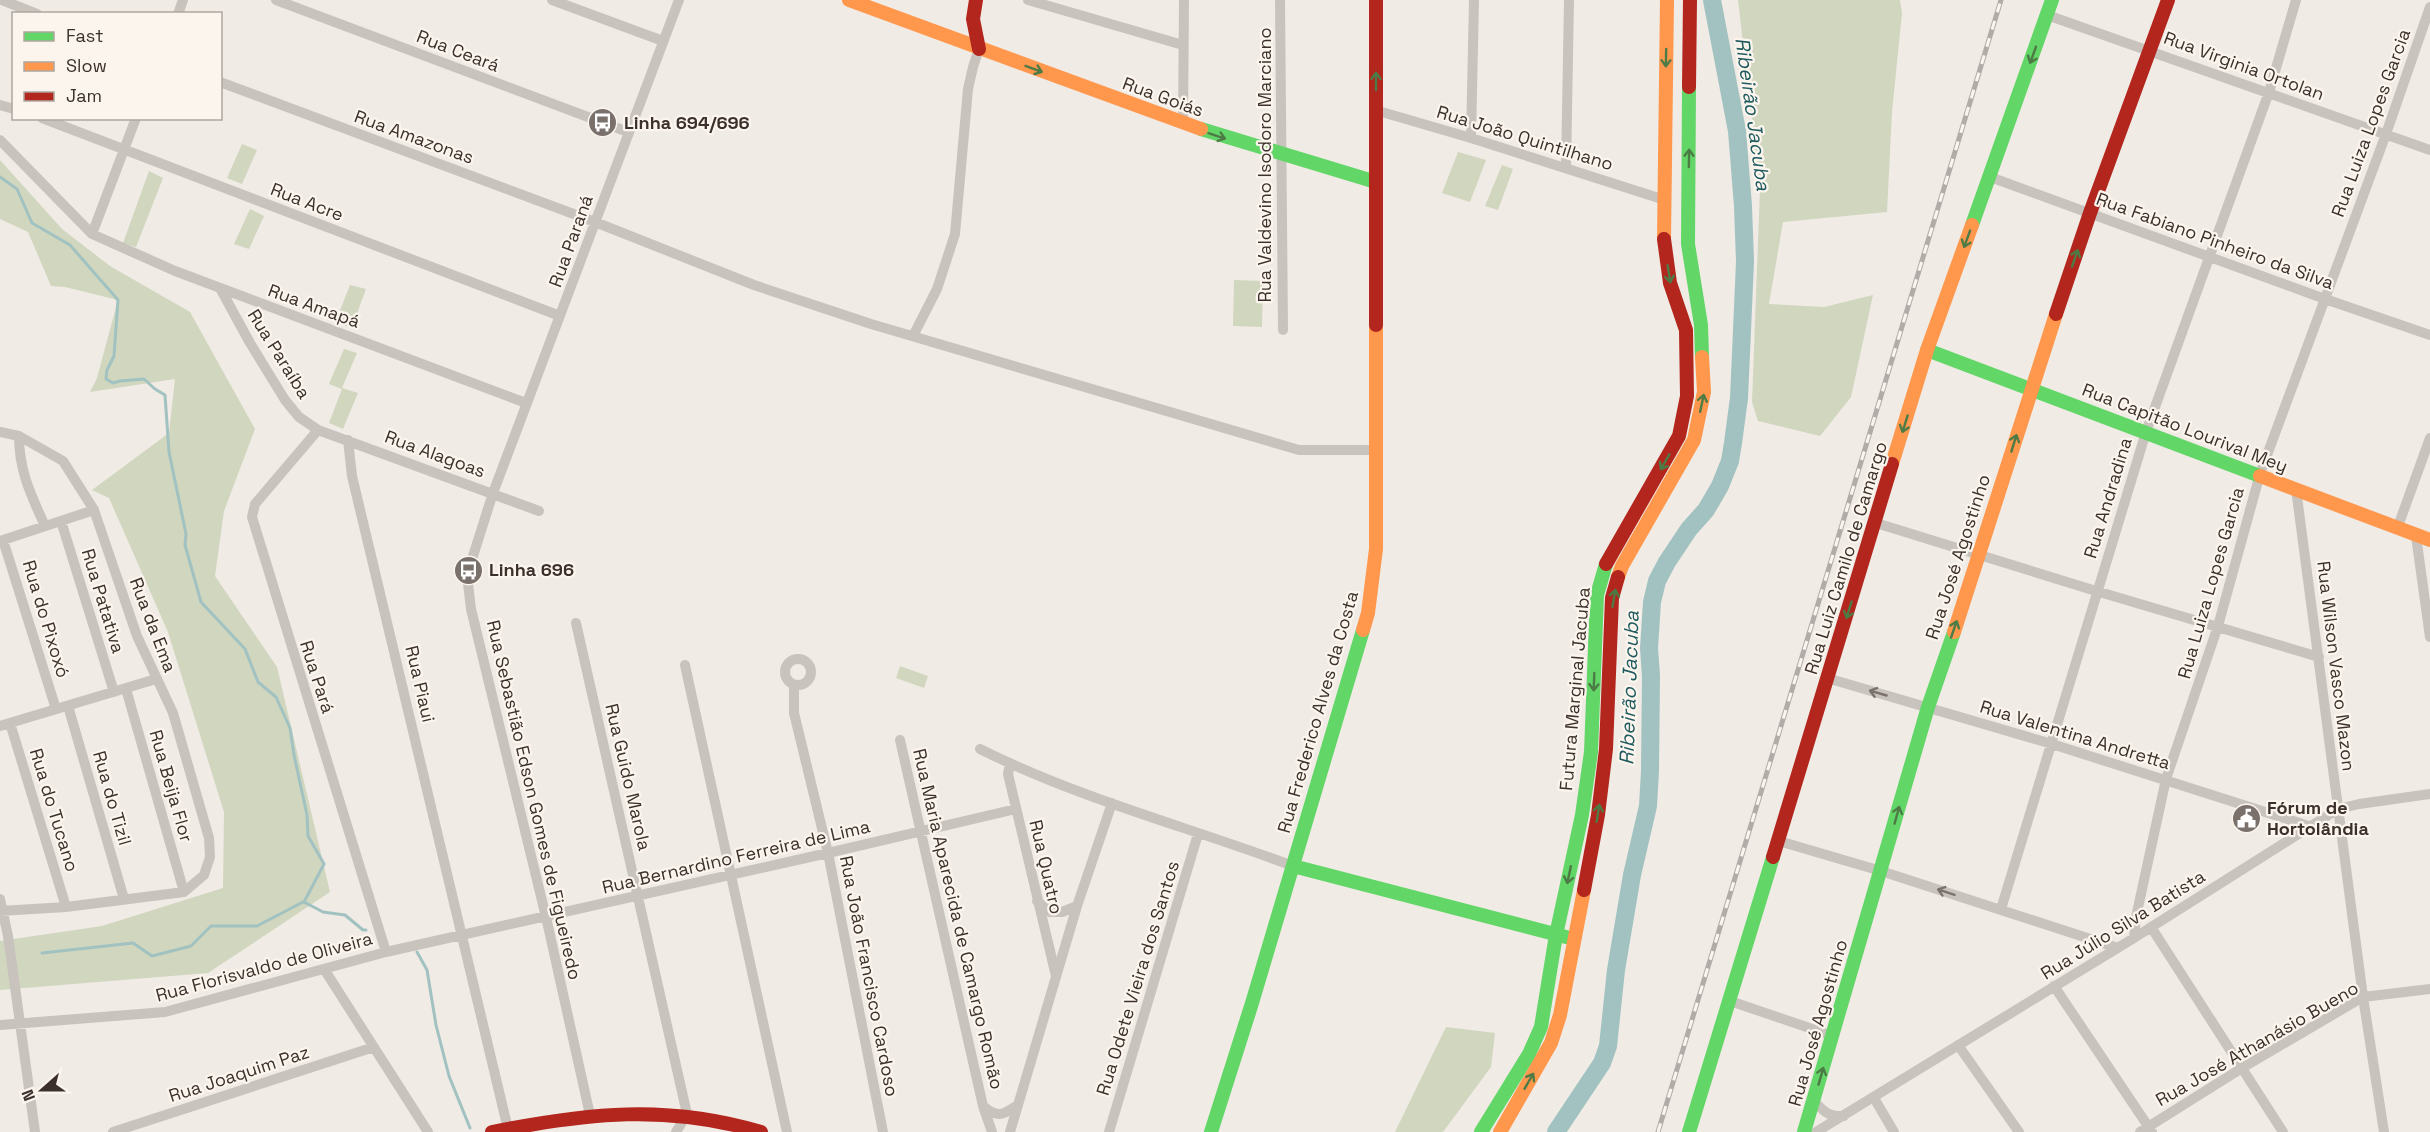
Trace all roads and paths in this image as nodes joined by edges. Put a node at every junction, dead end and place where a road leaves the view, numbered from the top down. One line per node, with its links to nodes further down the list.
1 (2, 0): 19 (street)
2 (276, 0): 33 (street, Rua Ceará)
3 (552, 0): 23 (street)
4 (679, 0): 23 (street, Rua Paraná)
5 (849, 0): 22 (main road, Rua Goiás)
6 (976, 0): 21 (main road)
7 (1028, 0): 24 (street)
8 (1184, 0): 24 (street)
9 (1280, 0): 39 (street, Rua Valdevino Isodoro Marciano)
10 (1376, 0): 29 (main road, Rua Frederico Alves da Costa, one-way to 10)
11 (1474, 0): 35 (street)
12 (1569, 0): 40 (street)
13 (1667, 0): 43 (main road, Futura Marginal Jacuba, one-way to 43)
14 (1690, 0): 44 (main road, Futura Marginal Jacuba, one-way to 14)
15 (2052, 0): 20 (main road, Rua Luiz Camilo de Camargo)
16 (2168, 0): 26 (main road, Rua José Agostinho)
17 (2296, 0): 28 (street, Rua Andradina)
18 (2430, 7): 34 (street, Rua Luiza Lopes Garcia)
19 (32, 12)
20 (2047, 15): 26 (street, Rua Virginia Ortolan); 41 (main road, Rua Luiz Camilo de Camargo, one-way to 41)
21 (973, 19): 22 (main road); 25 (main road)
22 (942, 35): 25 (main road, Rua Goiás)
23 (663, 41): 33 (street, Rua Paraná)
24 (1183, 45): 32 (street)
25 (979, 49): 32 (main road, Rua Goiás, one-way to 32); 57 (street)
26 (2150, 50): 28 (street, Rua Virginia Ortolan); 46 (main road, Rua José Agostinho)
27 (222, 83): 49 (street, Rua Amazonas)
28 (2269, 92): 34 (street, Rua Virginia Ortolan); 51 (street, Rua Andradina)
29 (1376, 110): 35 (street, Rua João Quintilhano); 42 (main road, Rua Frederico Alves da Costa)
30 (47, 120): 37 (street, Rua Acre)
31 (135, 120): 37 (street)
32 (1183, 124): 39 (main road, Rua Goiás, one-way to 39)
33 (628, 132): 49 (street, Rua Paraná)
34 (2386, 134): 38 (street, Rua Virginia Ortolan); 53 (street, Rua Luiza Lopes Garcia)
35 (1471, 138): 40 (street, Rua João Quintilhano)
36 (0, 140): 50 (street)
37 (124, 150): 50 (street); 54 (street, Rua Acre)
38 (2430, 150)
39 (1281, 154): 42 (main road, Rua Goiás); 55 (street, Rua Valdevino Isodoro Marciano)
40 (1566, 168): 45 (street, Rua João Quintilhano)
41 (1990, 177): 46 (street, Rua Fabiano Pinheiro da Silva); 58 (main road, Rua Luiz Camilo de Camargo, one-way to 58)
42 (1376, 182): 67 (main road, Rua Frederico Alves da Costa)
43 (1665, 184): 44 (main road); 45 (main road, Futura Marginal Jacuba)
44 (1688, 186): 48 (main road, Futura Marginal Jacuba)
45 (1665, 200): 47 (main road, Futura Marginal Jacuba)
46 (2090, 213): 51 (street, Rua Fabiano Pinheiro da Silva); 59 (main road, Rua José Agostinho, one-way to 46)
47 (1665, 216): 48 (main road); 123 (main road, Futura Marginal Jacuba, one-way to 123)
48 (1688, 217): 125 (main road, Futura Marginal Jacuba, one-way to 48)
49 (595, 222): 54 (street, Rua Paraná); 57 (street, Rua Amazonas)
50 (92, 234): 52 (street, Rua Amapá)
51 (2209, 257): 53 (street, Rua Fabiano Pinheiro da Silva); 63 (street, Rua Andradina)
52 (220, 288): 60 (street, Rua Amapá); 61 (street, Rua Paraíba)
53 (2325, 300): 56 (street, Rua Fabiano Pinheiro da Silva); 68 (street, Rua Luiza Lopes Garcia)
54 (560, 316): 60 (street, Rua Paraná)
55 (1283, 330)
56 (2430, 335)
57 (913, 336): 67 (street, Rua Amazonas)
58 (1927, 350): 59 (main road, Rua Capitão Lourival Mey); 74 (main road, Rua Luiz Camilo de Camargo, one-way to 74)
59 (2031, 388): 63 (main road, Rua Capitão Lourival Mey); 80 (main road, Rua José Agostinho, one-way to 59)
60 (526, 403): 70 (street, Rua Paraná)
61 (318, 430): 66 (street, Rua Alagoas); 128 (street, Rua Pará)
62 (0, 432): 64 (street, Rua da Ema)
63 (2146, 432): 68 (main road, Rua Capitão Lourival Mey); 81 (street, Rua Andradina)
64 (19, 436): 71 (street, Rua da Ema); 75 (street)
65 (2430, 438): 76 (street)
66 (348, 440): 70 (street, Rua Alagoas); 124 (street, Rua Piaui)
67 (1377, 450): 110 (main road, Rua Frederico Alves da Costa)
68 (2260, 474): 69 (main road, Rua Capitão Lourival Mey); 83 (street, Rua Luiza Lopes Garcia)
69 (2296, 489): 76 (main road, Rua Capitão Lourival Mey); 85 (street, Rua Wilson Vasco Mazon)
70 (493, 493): 72 (street, Rua Alagoas); 121 (street, Rua Sebastião Edson Gomes de Figueiredo)
71 (94, 510): 73 (street); 88 (street, Rua da Ema)
72 (539, 511)
73 (61, 521): 75 (street); 91 (street, Rua Patativa)
74 (1876, 523): 80 (street); 87 (main road, Rua Luiz Camilo de Camargo, one-way to 87)
75 (45, 526): 78 (street)
76 (2397, 529): 77 (main road, Rua Capitão Lourival Mey)
77 (2416, 536): 79 (main road, Rua Capitão Lourival Mey); 84 (street)
78 (2, 540): 94 (street, Rua do Pixoxó)
79 (2430, 540)
80 (1980, 555): 81 (street); 93 (main road, Rua José Agostinho, one-way to 80)
81 (2096, 591): 83 (street); 97 (street, Rua Andradina)
82 (576, 623): 114 (street, Rua Guido Marola)
83 (2218, 626): 85 (street); 100 (street, Rua Luiza Lopes Garcia)
84 (2430, 637)
85 (2319, 657): 104 (street, Rua Wilson Vasco Mazon)
86 (685, 665): 112 (street)
87 (1827, 678): 93 (street, Rua Valentina Andretta, one-way to 87); 108 (main road, Rua Luiz Camilo de Camargo)
88 (156, 679): 90 (street); 113 (street, Rua da Ema)
89 (794, 685): 109 (street, Rua João Francisco Cardoso)
90 (126, 689): 91 (street); 113 (street, Rua Beija Flor)
91 (114, 692): 92 (street)
92 (68, 706): 94 (street); 115 (street, Rua do Tizil)
93 (1928, 707): 97 (street, Rua Valentina Andretta); 111 (main road, Rua José Agostinho, one-way to 93)
94 (56, 709): 95 (street)
95 (5, 725): 119 (street, Rua do Tucano)
96 (900, 740): 106 (street, Rua Maria Aparecida de Camargo Romão)
97 (2052, 744): 100 (street, Rua Valentina Andretta); 120 (street, Rua Andradina)
98 (980, 749): 99 (street)
99 (1010, 764): 102 (street); 103 (street, Rua Quatro)
100 (2166, 779): 105 (street, Rua Valentina Andretta); 126 (street, Rua Luiza Lopes Garcia)
101 (2430, 794): 104 (street, Rua Júlio Silva Batista)
102 (1112, 803): 107 (street); 117 (street)
103 (1016, 809): 106 (street, Rua Bernardino Ferreira de Lima); 116 (street, Rua Quatro)
104 (2338, 809): 105 (street, Rua Júlio Silva Batista); 133 (street, Rua Wilson Vasco Mazon)
105 (2312, 827): 122 (street, Rua Júlio Silva Batista)
106 (921, 831): 109 (street, Rua Bernardino Ferreira de Lima); 143 (street, Rua Maria Aparecida de Camargo Romão)
107 (1198, 834): 110 (street); 160 (street, Rua Odete Vieira dos Santos)
108 (1779, 841): 111 (street); 134 (main road, Rua Luiz Camilo de Camargo)
109 (828, 853): 112 (street, Rua Bernardino Ferreira de Lima); 157 (street, Rua João Francisco Cardoso)
110 (1293, 866): 123 (main road); 161 (main road, Rua Frederico Alves da Costa)
111 (1881, 871): 120 (street, one-way to 111); 137 (main road, Rua José Agostinho)
112 (731, 874): 114 (street, Rua Bernardino Ferreira de Lima); 156 (street)
113 (184, 892): 115 (street)
114 (638, 896): 121 (street, Rua Bernardino Ferreira de Lima); 145 (street, Rua Guido Marola)
115 (124, 899): 119 (street)
116 (1037, 901): 117 (street); 130 (street, Rua Quatro)
117 (1077, 906): 130 (street)
118 (1, 907): 119 (street); 136 (street)
119 (66, 907)
120 (2001, 909): 127 (street)
121 (546, 917): 124 (street, Rua Bernardino Ferreira de Lima); 146 (street, Rua Sebastião Edson Gomes de Figueiredo)
122 (2151, 927): 126 (street, Rua Júlio Silva Batista); 140 (street)
123 (1556, 935): 125 (main road); 162 (main road, Futura Marginal Jacuba)
124 (464, 936): 128 (street, Rua Florisvaldo de Oliveira); 148 (street, Rua Piaui)
125 (1575, 939): 163 (main road, Futura Marginal Jacuba, one-way to 125)
126 (2134, 939): 127 (street, Rua Júlio Silva Batista)
127 (2118, 948): 131 (street, Rua Júlio Silva Batista)
128 (386, 952): 129 (street, Rua Florisvaldo de Oliveira)
129 (324, 969): 136 (street, Rua Florisvaldo de Oliveira); 139 (street)
130 (1056, 977): 144 (street)
131 (2054, 986): 138 (street, Rua Júlio Silva Batista); 149 (street)
132 (2430, 989): 133 (street, Rua José Athanásio Bueno)
133 (2363, 997): 140 (street, Rua José Athanásio Bueno); 170 (street, Rua Wilson Vasco Mazon)
134 (1730, 1001): 137 (street); 164 (main road, Rua Luiz Camilo de Camargo)
135 (0, 1025): 136 (street, Rua Florisvaldo de Oliveira)
136 (21, 1025): 150 (street)
137 (1833, 1036): 142 (main road, Rua José Agostinho, one-way to 137)
138 (1958, 1045): 141 (street, Rua Júlio Silva Batista); 168 (street)
139 (374, 1047): 151 (street, Rua Joaquim Paz); 152 (street)
140 (2242, 1068): 149 (street, Rua José Athanásio Bueno); 169 (street)
141 (1874, 1098): 147 (street, Rua Júlio Silva Batista); 167 (street)
142 (1814, 1101): 147 (street); 165 (main road, Rua José Agostinho)
143 (983, 1106): 144 (street, Rua Maria Aparecida de Camargo Romão); 158 (street, Rua Maria Aparecida de Camargo Romão)
144 (1018, 1106): 159 (street)
145 (687, 1114): 146 (main road); 154 (street); 155 (main road)
146 (590, 1116): 148 (main road)
147 (1844, 1116): 166 (street, Rua Júlio Silva Batista)
148 (508, 1129): 153 (main road)
149 (2147, 1130)
150 (35, 1132)
151 (113, 1132)
152 (428, 1132)
153 (492, 1132)
154 (676, 1132)
155 (760, 1132)
156 (787, 1132)
157 (883, 1132)
158 (992, 1132)
159 (1010, 1132)
160 (1108, 1132)
161 (1211, 1132)
162 (1481, 1132)
163 (1500, 1132)
164 (1689, 1132)
165 (1804, 1132)
166 (1816, 1132)
167 (1893, 1132)
168 (2019, 1132)
169 (2283, 1132)
170 (2384, 1132)

